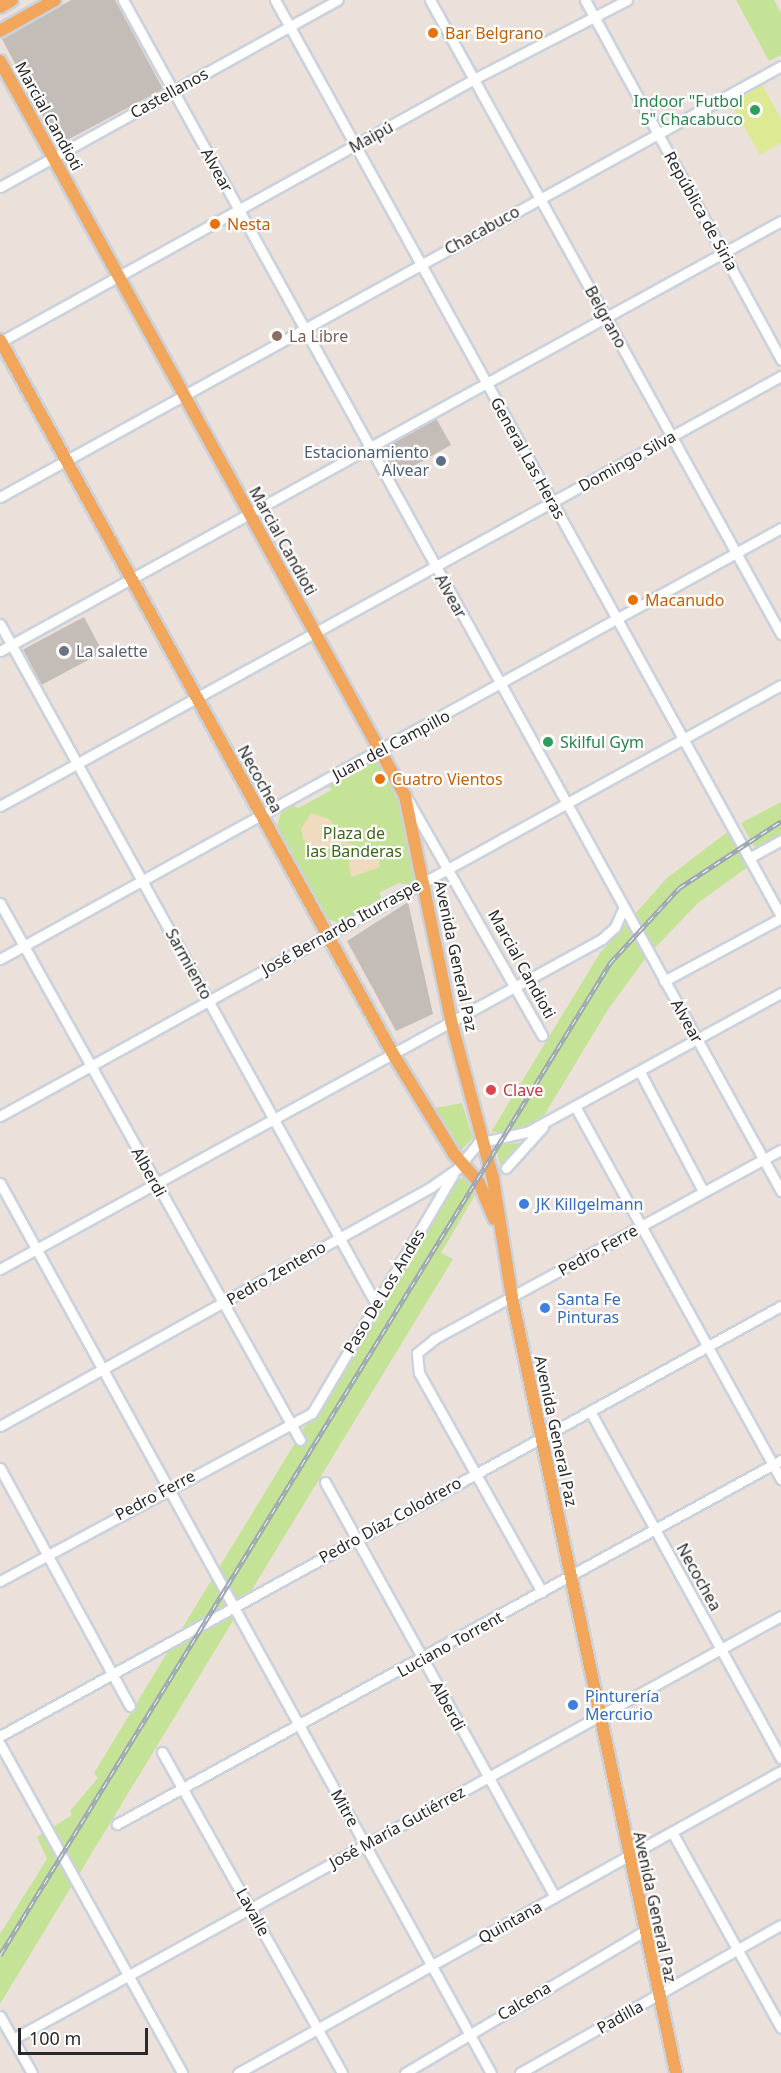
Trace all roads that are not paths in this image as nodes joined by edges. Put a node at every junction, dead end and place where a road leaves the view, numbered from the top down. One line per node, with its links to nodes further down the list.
1 (12, 0): 9 (main road)
2 (55, 0): 12 (main road)
3 (123, 0): 16 (street, Alvear)
4 (275, 0): 11 (street, General Las Heras)
5 (338, 0): 11 (street, Castellanos)
6 (430, 0): 15 (street, Belgrano)
7 (585, 0): 10 (street, República de Siria)
8 (627, 0): 10 (street, Maipú)
9 (0, 7)
10 (594, 16): 15 (street, Maipú); 17 (street, República de Siria)
11 (290, 26): 16 (street, Castellanos); 18 (street, General Las Heras)
12 (0, 31)
13 (0, 61): 19 (main road, Marcial Candioti)
14 (781, 66): 17 (street, Chacabuco)
15 (474, 79): 18 (street, Maipú); 21 (street, Belgrano)
16 (172, 91): 19 (street, Castellanos); 22 (street, Alvear)
17 (658, 133): 21 (street, Chacabuco); 24 (street, República de Siria)
18 (356, 146): 22 (street, Maipú); 25 (street, General Las Heras)
19 (53, 158): 20 (street, Castellanos); 26 (main road, Marcial Candioti)
20 (0, 187)
21 (539, 198): 25 (street, Chacabuco); 27 (street, Belgrano)
22 (239, 211): 26 (street, Maipú); 28 (street, Alvear)
23 (781, 221): 24 (street)
24 (724, 251): 27 (street); 30 (street, República de Siria)
25 (421, 264): 28 (street, Chacabuco); 32 (street, General Las Heras)
26 (118, 276): 29 (street, Maipú); 33 (main road, Marcial Candioti)
27 (605, 315): 32 (street); 34 (street, Belgrano)
28 (304, 329): 33 (street, Chacabuco); 35 (street, Alvear)
29 (0, 341): 36 (main road, Necochea)
30 (781, 360)
31 (781, 376): 34 (street, Domingo Silva)
32 (486, 382): 35 (street); 38 (street, General Las Heras)
33 (184, 396): 36 (street, Chacabuco); 39 (main road, Marcial Candioti)
34 (672, 436): 38 (street, Domingo Silva); 41 (street, Belgrano)
35 (369, 447): 39 (street); 42 (street, Alvear)
36 (66, 460): 37 (street, Chacabuco); 43 (main road, Necochea)
37 (0, 496)
38 (552, 502): 42 (street, Domingo Silva); 44 (street, General Las Heras)
39 (249, 514): 43 (street); 46 (main road, Marcial Candioti)
40 (781, 528): 41 (street, Juan del Campillo)
41 (737, 553): 44 (street, Juan del Campillo); 47 (street, Belgrano)
42 (435, 568): 46 (street, Domingo Silva); 50 (street, Alvear)
43 (132, 579): 48 (street); 52 (main road, Necochea)
44 (617, 619): 50 (street, Juan del Campillo); 53 (street, General Las Heras)
45 (0, 624): 48 (street, Sarmiento)
46 (315, 633): 52 (street, Domingo Silva); 54 (main road, Marcial Candioti)
47 (781, 633)
48 (11, 644): 49 (street); 55 (street, Sarmiento)
49 (0, 651)
50 (501, 685): 54 (street, Juan del Campillo); 57 (street, Alvear)
51 (781, 685): 53 (street, José Bernardo Iturraspe)
52 (197, 697): 55 (street, Domingo Silva); 59 (main road, Necochea)
53 (683, 739): 57 (street, José Bernardo Iturraspe); 61 (street, General Las Heras)
54 (381, 751): 56 (main road, Marcial Candioti); 59 (street, Juan del Campillo)
55 (77, 763): 58 (street, Domingo Silva); 63 (street, Sarmiento)
56 (405, 796): 62 (street, Marcial Candioti); 64 (main road, Avenida General Paz)
57 (566, 803): 62 (street, José Bernardo Iturraspe); 66 (street, Alvear)
58 (0, 806)
59 (261, 815): 63 (street, Juan del Campillo); 68 (main road, Necochea)
60 (781, 840): 61 (street)
61 (749, 858): 67 (street, General Las Heras)
62 (450, 867): 64 (street, José Bernardo Iturraspe); 72 (street, Marcial Candioti)
63 (143, 882): 69 (street, Juan del Campillo); 74 (street, Sarmiento)
64 (424, 882): 68 (street, José Bernardo Iturraspe); 75 (main road, Avenida General Paz)
65 (0, 903): 69 (street, Alberdi)
66 (624, 907): 71 (street, Alvear); 72 (street)
67 (781, 917): 71 (street)
68 (327, 933): 74 (street, José Bernardo Iturraspe); 78 (main road, Necochea)
69 (24, 946): 70 (street, Juan del Campillo); 79 (street, Alberdi)
70 (0, 959)
71 (664, 981): 77 (street, Alvear)
72 (516, 986): 75 (street); 76 (street, Marcial Candioti)
73 (781, 993): 77 (street)
74 (209, 1000): 79 (street, José Bernardo Iturraspe); 83 (street, Sarmiento)
75 (451, 1022): 78 (street); 85 (main road, Avenida General Paz)
76 (542, 1035)
77 (698, 1040): 80 (street); 87 (street, Alvear)
78 (393, 1054): 83 (street); 88 (main road, Necochea)
79 (91, 1067): 82 (street, José Bernardo Iturraspe); 91 (street, Alberdi)
80 (640, 1072): 81 (street); 92 (street)
81 (576, 1107): 84 (street); 94 (street)
82 (0, 1116)
83 (276, 1119): 91 (street); 96 (street, Sarmiento)
84 (547, 1123): 85 (street); 89 (street)
85 (482, 1141): 88 (street, Pedro Zenteno); 95 (main road, Avenida General Paz)
86 (781, 1150): 87 (street, Pedro Ferre)
87 (763, 1160): 92 (street, Pedro Ferre); 93 (street, Alvear)
88 (459, 1166): 95 (main road, Necochea); 96 (street, Pedro Zenteno); 101 (street, Paso De Los Andes)
89 (506, 1168)
90 (0, 1183): 97 (street, Mitre)
91 (156, 1186): 97 (street); 100 (street, Alberdi)
92 (703, 1191): 94 (street, Pedro Ferre)
93 (781, 1191)
94 (643, 1225): 99 (street, Pedro Ferre); 103 (street)
95 (498, 1228): 99 (main road, Avenida General Paz)
96 (340, 1236): 100 (street, Pedro Zenteno); 101 (street, Sarmiento)
97 (37, 1249): 98 (street); 104 (street, Mitre)
98 (0, 1269)
99 (512, 1298): 109 (main road, Avenida General Paz); 113 (street, Pedro Ferre)
100 (225, 1302): 104 (street, Pedro Zenteno); 107 (street, Alberdi)
101 (376, 1304): 106 (street, Paso De Los Andes)
102 (781, 1305): 103 (street, Pedro Díaz Colodrero)
103 (709, 1345): 105 (street, Pedro Díaz Colodrero); 111 (street)
104 (102, 1369): 108 (street, Pedro Zenteno); 116 (street, Mitre)
105 (590, 1411): 109 (street, Pedro Díaz Colodrero); 117 (street, Necochea)
106 (312, 1413): 107 (street, Pedro Ferre)
107 (291, 1424): 110 (street, Alberdi); 116 (street, Pedro Ferre)
108 (0, 1426)
109 (540, 1438): 113 (street, Pedro Díaz Colodrero); 120 (main road, Avenida General Paz)
110 (300, 1440)
111 (777, 1462): 114 (street); 117 (street, Luciano Torrent)
112 (0, 1468): 119 (street)
113 (474, 1474): 118 (street, Pedro Díaz Colodrero); 122 (street)
114 (781, 1479)
115 (325, 1482): 118 (street, Alberdi)
116 (166, 1488): 119 (street, Pedro Ferre); 123 (street, Mitre)
117 (654, 1530): 120 (street, Luciano Torrent); 125 (street, Necochea)
118 (356, 1539): 123 (street, Pedro Díaz Colodrero); 126 (street, Alberdi)
119 (49, 1552): 121 (street, Pedro Ferre); 127 (street)
120 (569, 1577): 122 (street, Luciano Torrent); 129 (main road, Avenida General Paz)
121 (0, 1581)
122 (542, 1592): 126 (street, Luciano Torrent)
123 (233, 1606): 127 (street, Pedro Díaz Colodrero); 130 (street, Mitre)
124 (781, 1616): 125 (street, José María Gutiérrez)
125 (720, 1649): 129 (street, José María Gutiérrez); 134 (street, Necochea)
126 (423, 1660): 130 (street, Luciano Torrent); 136 (street, Alberdi)
127 (112, 1674): 128 (street); 131 (street, Pedro Díaz Colodrero)
128 (130, 1706)
129 (598, 1715): 136 (street, José María Gutiérrez); 141 (main road, Avenida General Paz)
130 (298, 1724): 137 (street, Luciano Torrent); 140 (street, Mitre)
131 (0, 1736)
132 (0, 1744): 148 (street)
133 (162, 1752): 137 (street, Lavalle)
134 (781, 1758)
135 (781, 1771): 139 (street, Quintana)
136 (488, 1777): 140 (street, José María Gutiérrez); 142 (street, Alberdi)
137 (183, 1788): 138 (street, Luciano Torrent); 143 (street, Lavalle)
138 (117, 1824)
139 (672, 1832): 141 (street, Quintana); 146 (street)
140 (365, 1844): 143 (street, José María Gutiérrez); 147 (street, Mitre)
141 (627, 1856): 142 (street, Quintana); 145 (main road, Avenida General Paz)
142 (555, 1897): 147 (street, Quintana)
143 (250, 1907): 148 (street, José María Gutiérrez); 152 (street, Lavalle)
144 (781, 1925): 146 (street, Padilla)
145 (644, 1930): 149 (main road, Avenida General Paz); 153 (street, Calcena)
146 (737, 1949): 149 (street, Padilla); 151 (street)
147 (432, 1966): 152 (street, Quintana); 153 (street, Mitre)
148 (128, 1976): 154 (street, José María Gutiérrez); 156 (street)
149 (657, 1996): 161 (street, Padilla); 162 (main road, Avenida General Paz)
150 (0, 2016): 154 (street)
151 (781, 2028)
152 (318, 2029): 157 (street, Quintana); 158 (street, Lavalle)
153 (469, 2034): 159 (street, Calcena); 160 (street, Mitre)
154 (13, 2039): 155 (street)
155 (32, 2073)
156 (182, 2073)
157 (238, 2073)
158 (342, 2073)
159 (405, 2073)
160 (491, 2073)
161 (520, 2073)
162 (676, 2073)

